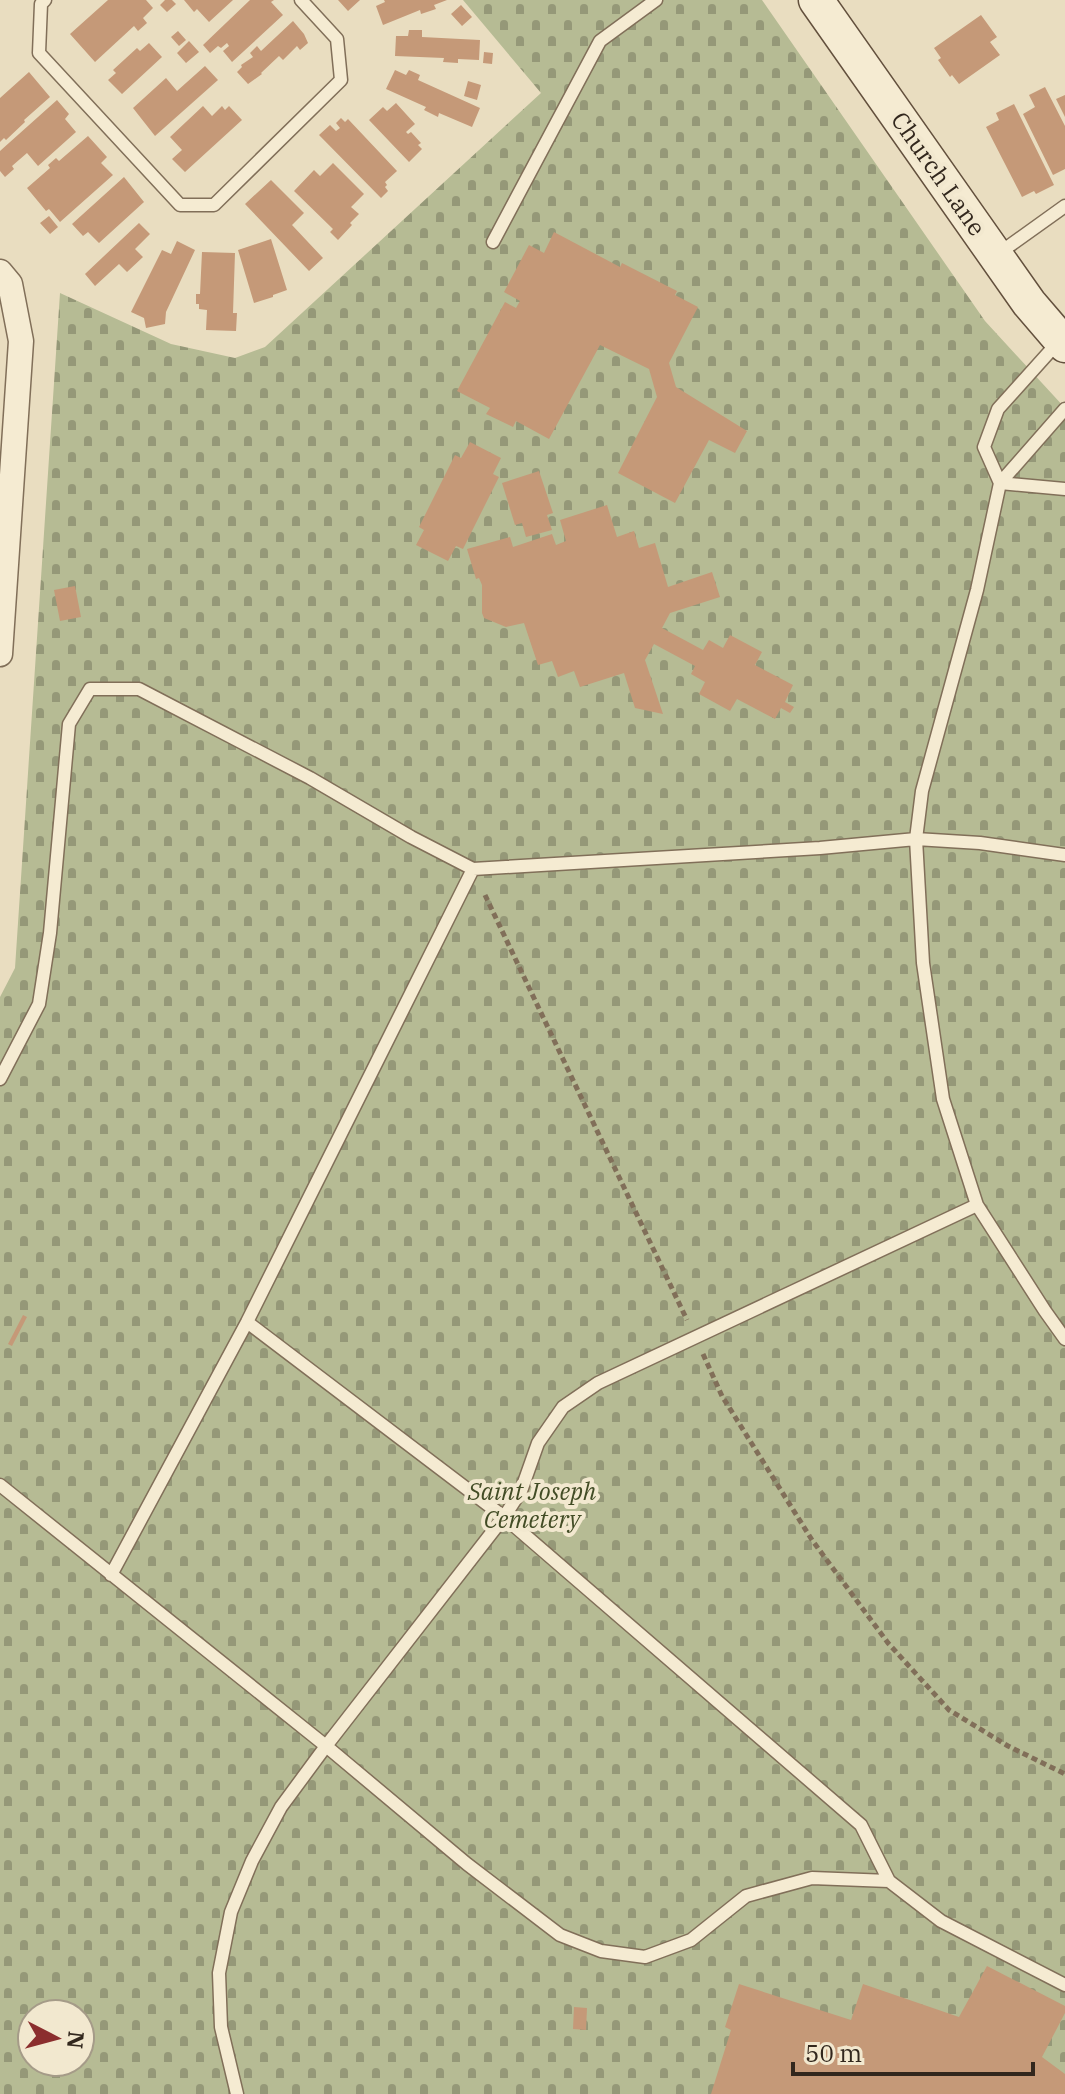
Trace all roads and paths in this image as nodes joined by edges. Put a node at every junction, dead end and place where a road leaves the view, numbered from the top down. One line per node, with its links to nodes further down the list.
1 (45, 0): 2 (lane)
2 (301, 0)
3 (656, 0): 6 (lane)
4 (816, 0): 7 (street, Church Lane)
5 (1065, 206): 7 (lane)
6 (493, 242)
7 (995, 256): 9 (street, Church Lane)
8 (0, 272): 13 (street)
9 (1063, 340): 11 (lane)
10 (1065, 409): 11 (lane)
11 (1000, 483): 12 (lane); 14 (lane)
12 (1065, 489)
13 (0, 654)
14 (916, 839): 15 (lane); 16 (lane); 18 (lane)
15 (1065, 855)
16 (473, 869): 17 (lane); 19 (lane); 20 (path)
17 (0, 1079)
18 (977, 1205): 20 (lane); 21 (lane)
19 (247, 1322): 23 (lane); 24 (lane)
20 (695, 1336): 23 (lane); 26 (path)
21 (1065, 1339)
22 (0, 1485): 24 (lane)
23 (504, 1517): 25 (lane); 27 (lane)
24 (111, 1575): 25 (lane)
25 (326, 1746): 27 (lane); 29 (lane)
26 (1065, 1774)
27 (889, 1881): 28 (lane)
28 (1065, 1985)
29 (237, 2094)

